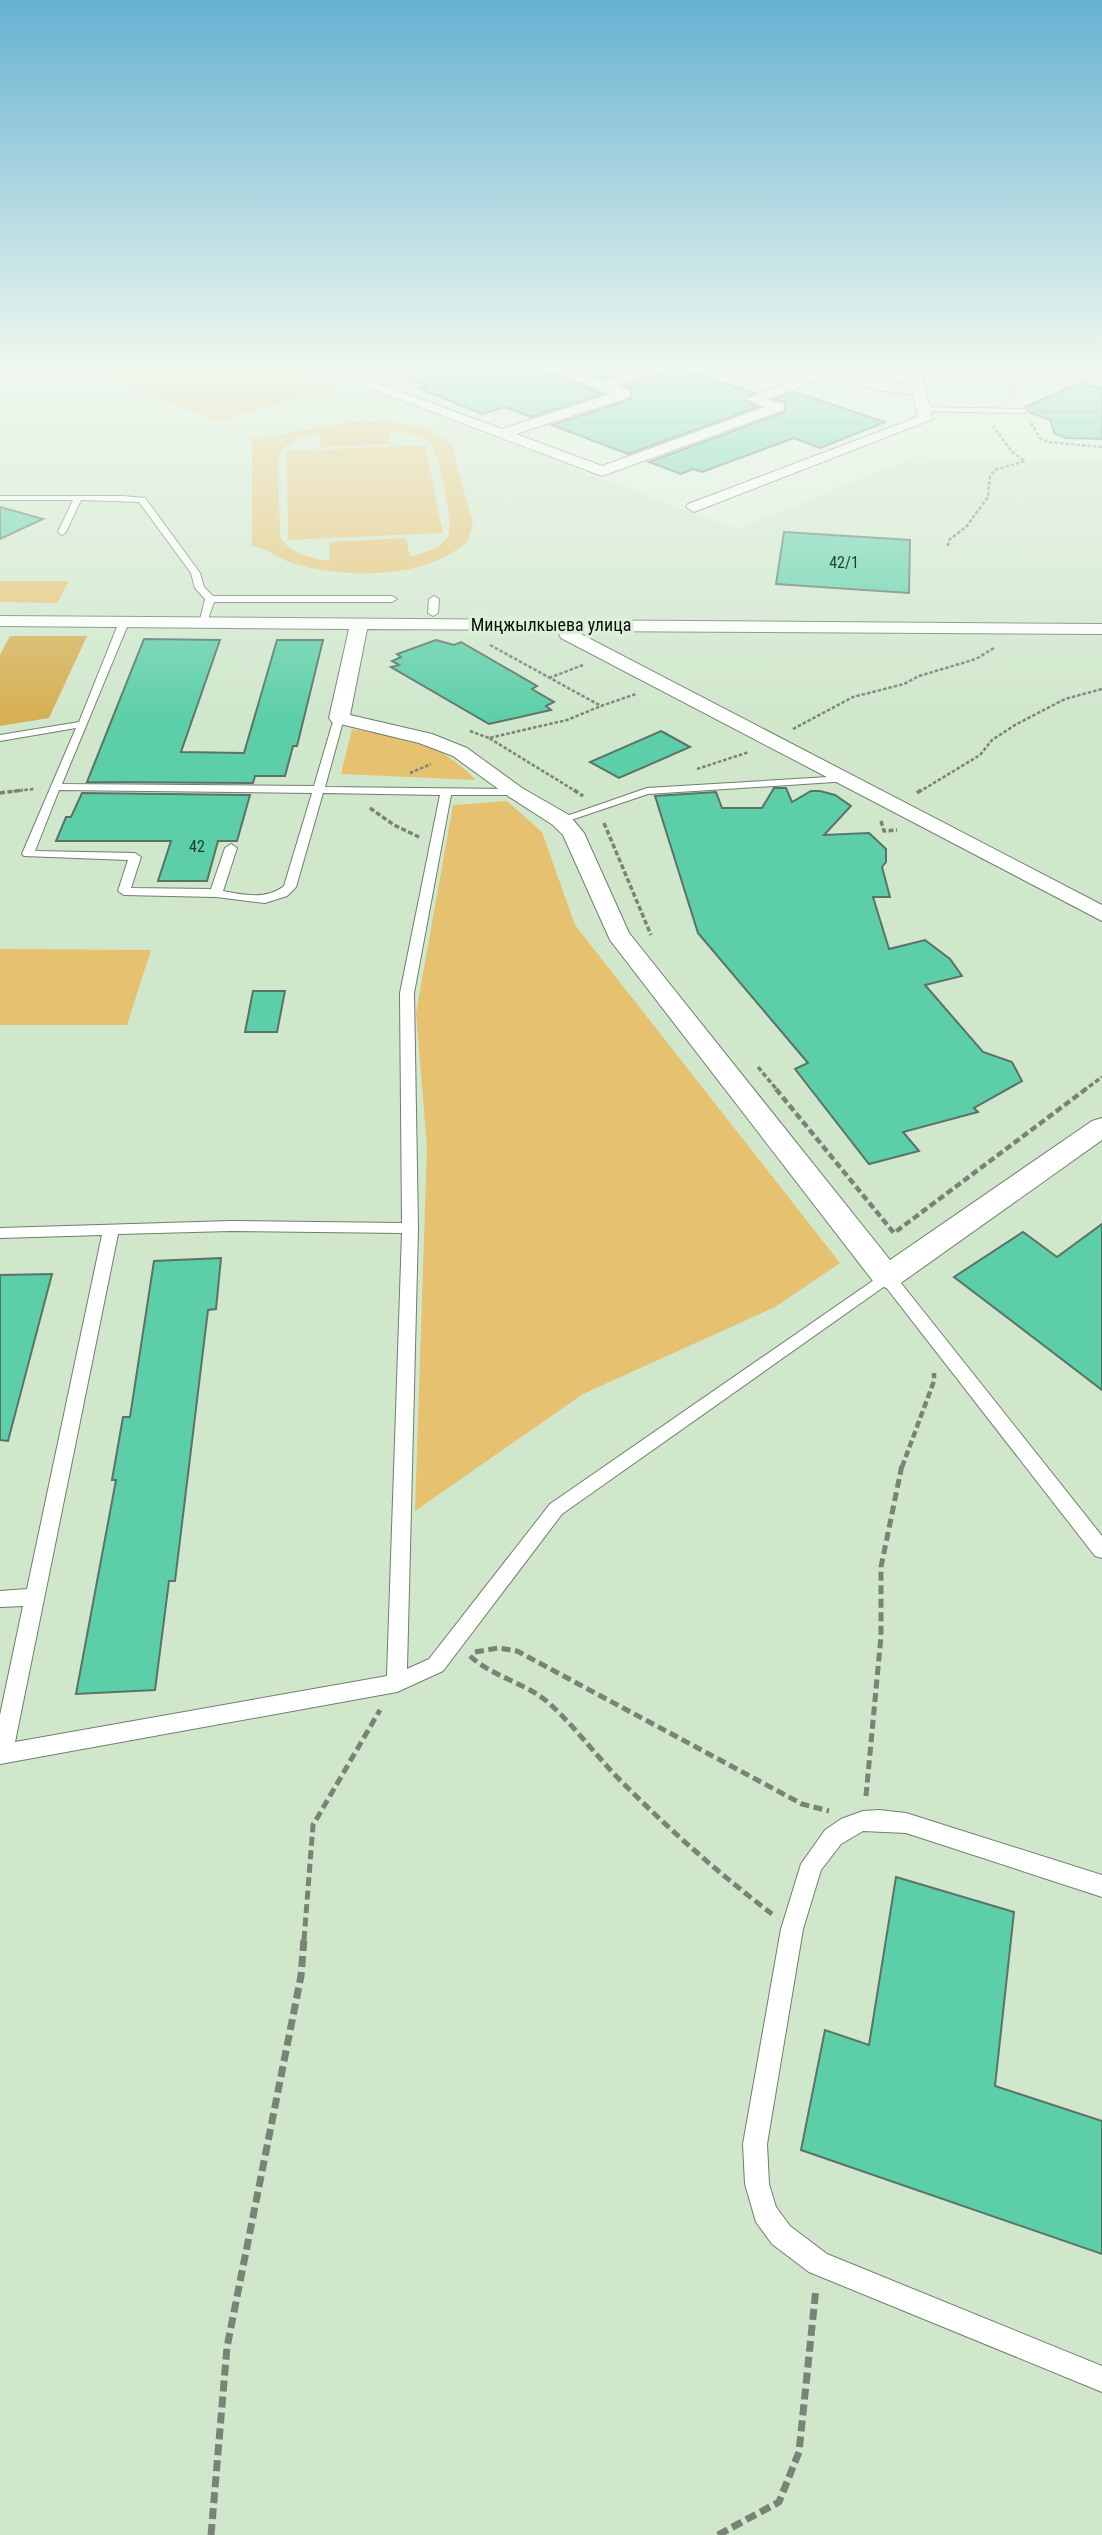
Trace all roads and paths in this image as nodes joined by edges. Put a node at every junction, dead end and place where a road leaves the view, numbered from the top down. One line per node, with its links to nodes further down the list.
1 (756, 483): 5 (street)
2 (989, 483): 7 (path)
3 (0, 498): 4 (lane)
4 (78, 498): 6 (lane); 9 (lane)
5 (694, 507)
6 (62, 532)
7 (947, 546)
8 (434, 598): 11 (lane)
9 (210, 599): 10 (lane); 14 (lane)
10 (392, 599)
11 (433, 613)
12 (0, 621): 13 (street, Миңжылкыева улица)
13 (124, 622): 14 (street, Миңжылкыева улица); 26 (lane)
14 (202, 622): 15 (street, Миңжылкыева улица)
15 (359, 623): 16 (street, Миңжылкыева улица); 25 (street)
16 (564, 625): 17 (street, Миңжылкыева улица); 30 (street)
17 (1102, 629)
18 (480, 639): 21 (path)
19 (1003, 640): 30 (path)
20 (588, 663): 21 (path)
21 (548, 678): 24 (path)
22 (1102, 689): 40 (path)
23 (643, 691): 24 (path)
24 (601, 706): 29 (path)
25 (340, 718): 35 (lane); 38 (street)
26 (83, 724): 28 (lane); 33 (lane)
27 (468, 730): 29 (path)
28 (0, 738)
29 (489, 738): 41 (path)
30 (774, 742): 31 (path); 32 (street)
31 (687, 772)
32 (845, 779): 41 (lane); 46 (street)
33 (55, 788): 35 (lane); 45 (lane)
34 (37, 789): 39 (path)
35 (318, 790): 36 (lane); 45 (lane)
36 (346, 791): 37 (lane); 43 (path)
37 (446, 792): 38 (lane); 43 (lane)
38 (515, 792): 42 (street)
39 (0, 793)
40 (917, 794)
41 (596, 805): 42 (lane); 47 (path)
42 (561, 820): 54 (street)
43 (435, 845): 51 (lane)
44 (230, 848): 45 (lane)
45 (216, 893)
46 (1102, 914)
47 (653, 938)
48 (756, 1065): 49 (path)
49 (1102, 1077)
50 (1102, 1127): 54 (street)
51 (410, 1228): 52 (lane); 60 (lane)
52 (111, 1230): 53 (lane); 57 (lane)
53 (0, 1233)
54 (887, 1277): 55 (lane); 59 (lane)
55 (934, 1337): 56 (lane); 62 (path)
56 (1102, 1550)
57 (35, 1597): 58 (lane); 61 (lane)
58 (0, 1599)
59 (459, 1649): 60 (lane); 62 (path); 64 (path)
60 (397, 1683): 61 (lane); 67 (path)
61 (1, 1754)
62 (863, 1821): 63 (lane); 64 (lane)
63 (1102, 1886)
64 (792, 1929): 65 (lane)
65 (818, 2263): 66 (lane); 68 (path)
66 (1102, 2379)
67 (211, 2535)
68 (718, 2535)

